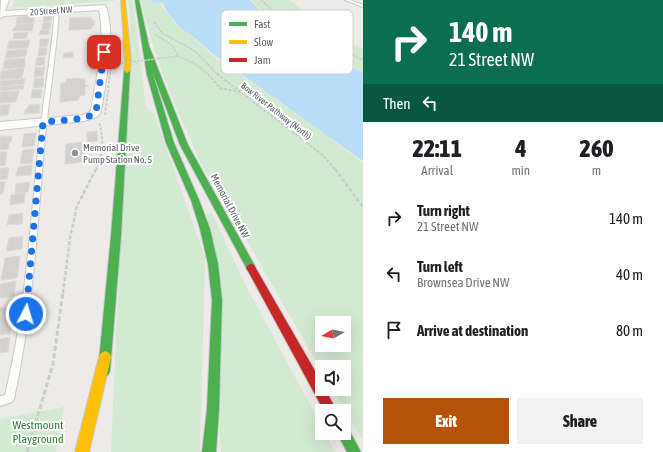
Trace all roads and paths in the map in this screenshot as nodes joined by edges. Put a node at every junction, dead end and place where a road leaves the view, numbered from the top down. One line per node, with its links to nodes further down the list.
1 (5, 0): 9 (street)
2 (122, 0): 22 (main road)
3 (137, 0): 12 (main road, Memorial Drive NW)
4 (261, 0): 8 (path)
5 (346, 0): 6 (lane)
6 (363, 6)
7 (57, 10): 9 (street, 20 Street NW); 19 (lane); 19 (street, 20 Street NW)
8 (272, 10)
9 (0, 15)
10 (150, 16): 16 (path, Bow River Pathway (North))
11 (155, 34): 14 (path)
12 (146, 46): 24 (main road, Memorial Drive NW); 29 (main road)
13 (353, 55): 15 (path)
14 (178, 56): 16 (path); 17 (path, bridge)
15 (363, 60)
16 (240, 92): 21 (path, Bow River Pathway (North))
17 (105, 115)
18 (98, 120): 27 (path)
19 (43, 122): 20 (street); 23 (lane)
20 (0, 126)
21 (363, 207)
22 (105, 357): 25 (main road); 28 (main road)
23 (4, 400)
24 (327, 404)
25 (101, 412)
26 (347, 440): 30 (main road)
27 (27, 452)
28 (82, 452)
29 (209, 452)
30 (354, 452)

